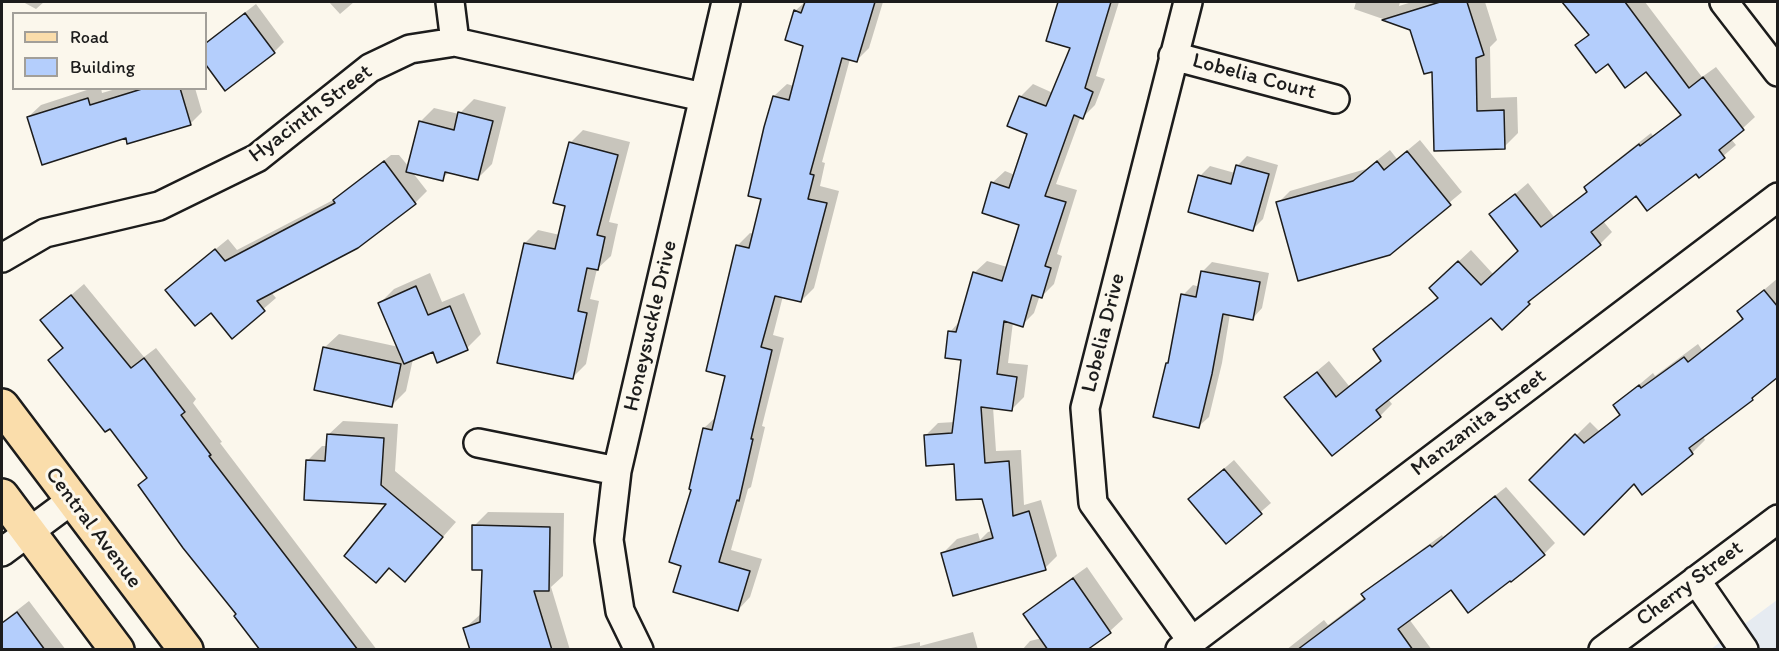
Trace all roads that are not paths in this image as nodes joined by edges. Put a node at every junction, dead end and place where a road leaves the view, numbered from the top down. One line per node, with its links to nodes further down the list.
1 (450, 2): 5 (street)
2 (726, 2): 8 (street, Honeysuckle Drive)
3 (1188, 2): 6 (street, Lobelia Drive)
4 (1724, 2): 7 (street)
5 (455, 42): 8 (street, Hyacinth Street); 11 (street, Hyacinth Street)
6 (1173, 56): 9 (street, Lobelia Court); 21 (street, Lobelia Drive)
7 (1778, 72)
8 (703, 98): 14 (street, Honeysuckle Drive)
9 (1335, 99)
10 (1778, 197): 21 (street, Manzanita Street)
11 (2, 258)
12 (2, 406): 16 (main road, Central Avenue)
13 (478, 442): 14 (street)
14 (617, 471): 24 (street, Honeysuckle Drive)
15 (2, 496): 18 (main road)
16 (72, 500): 18 (street); 23 (main road, Central Avenue)
17 (1778, 519): 20 (street, Cherry Street)
18 (27, 532): 19 (street); 22 (main road)
19 (2, 552)
20 (1696, 580): 25 (street, Cherry Street); 26 (street)
21 (1186, 645)
22 (117, 650)
23 (186, 650)
24 (639, 650)
25 (1603, 650)
26 (1744, 650)

